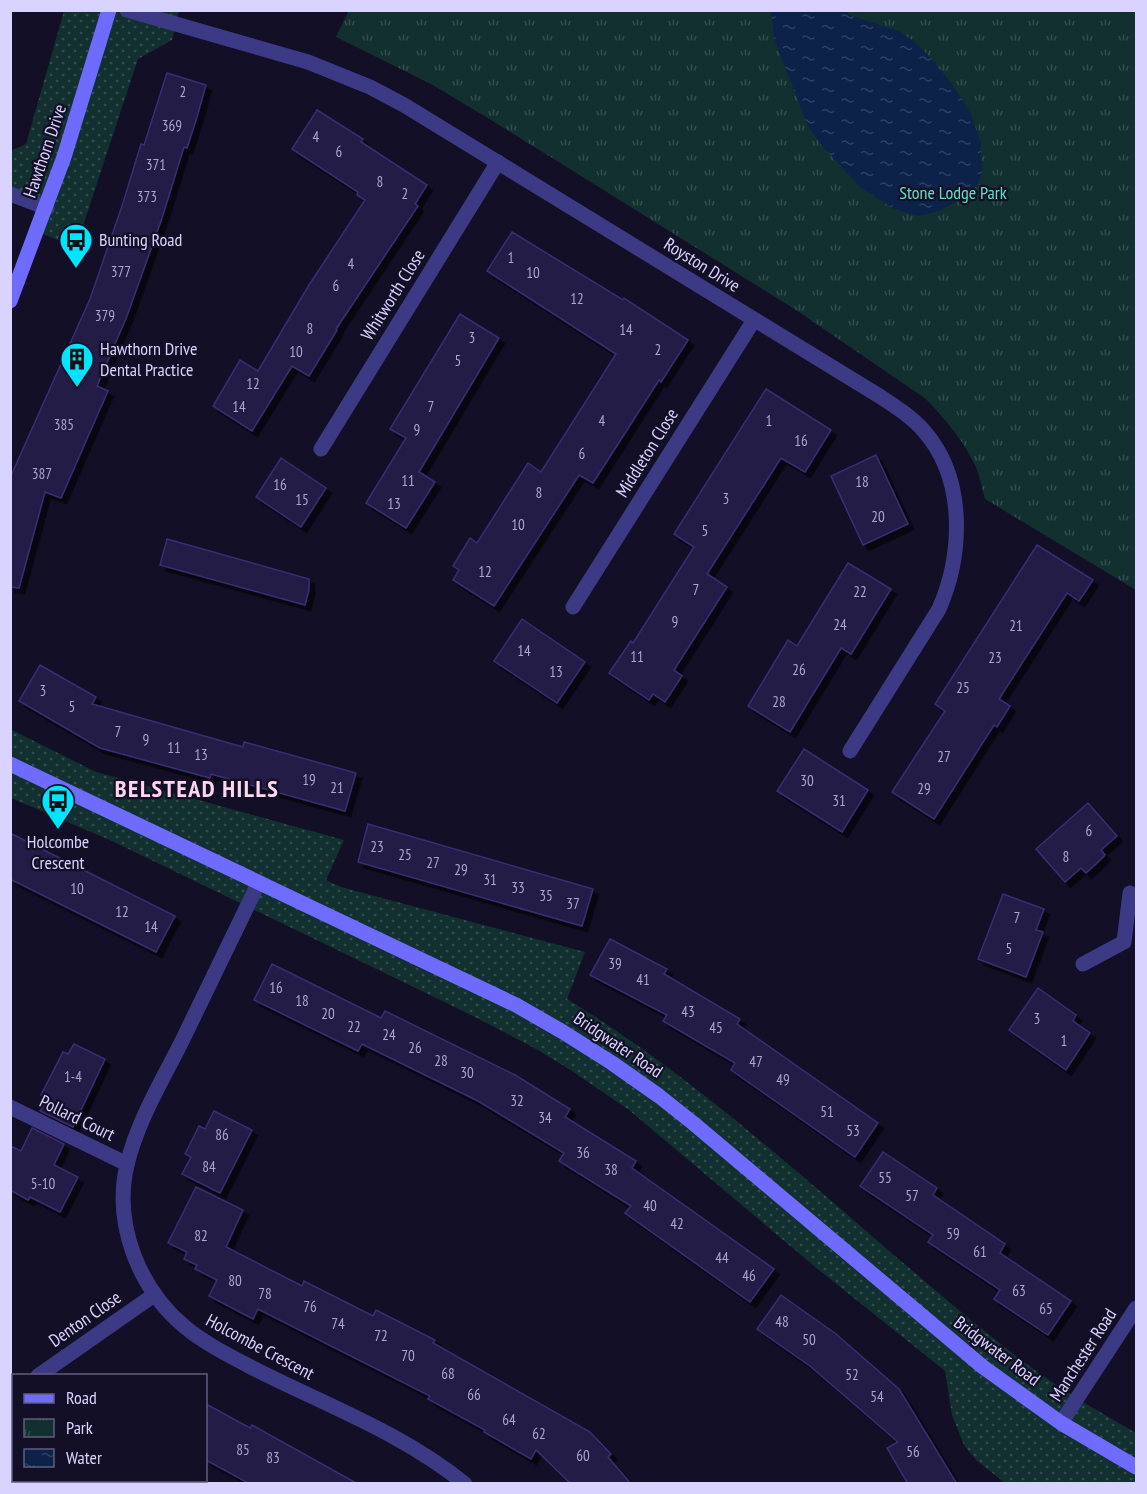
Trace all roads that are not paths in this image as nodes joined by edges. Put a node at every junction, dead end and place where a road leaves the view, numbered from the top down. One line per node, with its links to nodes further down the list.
1 (109, 10): 5 (street, Hawthorn Drive)
2 (127, 10): 3 (street, Royston Drive)
3 (498, 162): 7 (street, Royston Drive); 8 (street, Whitworth Close)
4 (10, 194): 5 (street)
5 (47, 208): 6 (street, Hawthorn Drive)
6 (10, 301)
7 (754, 320): 9 (street, Middleton Close); 10 (street, Royston Drive)
8 (321, 449)
9 (573, 607)
10 (850, 751)
11 (10, 764): 12 (street, Bridgwater Road)
12 (259, 882): 17 (street, Holcombe Crescent); 21 (street, Bridgwater Road)
13 (1130, 893): 14 (street)
14 (1130, 946): 15 (street)
15 (1083, 964)
16 (10, 1107): 17 (street, Pollard Court)
17 (127, 1164): 18 (street, Holcombe Crescent)
18 (154, 1294): 20 (street, Denton Close); 23 (street, Holcombe Crescent)
19 (1137, 1308): 21 (street, Manchester Road)
20 (41, 1374)
21 (1061, 1423): 22 (street, Bridgwater Road)
22 (1137, 1467)
23 (465, 1484)

